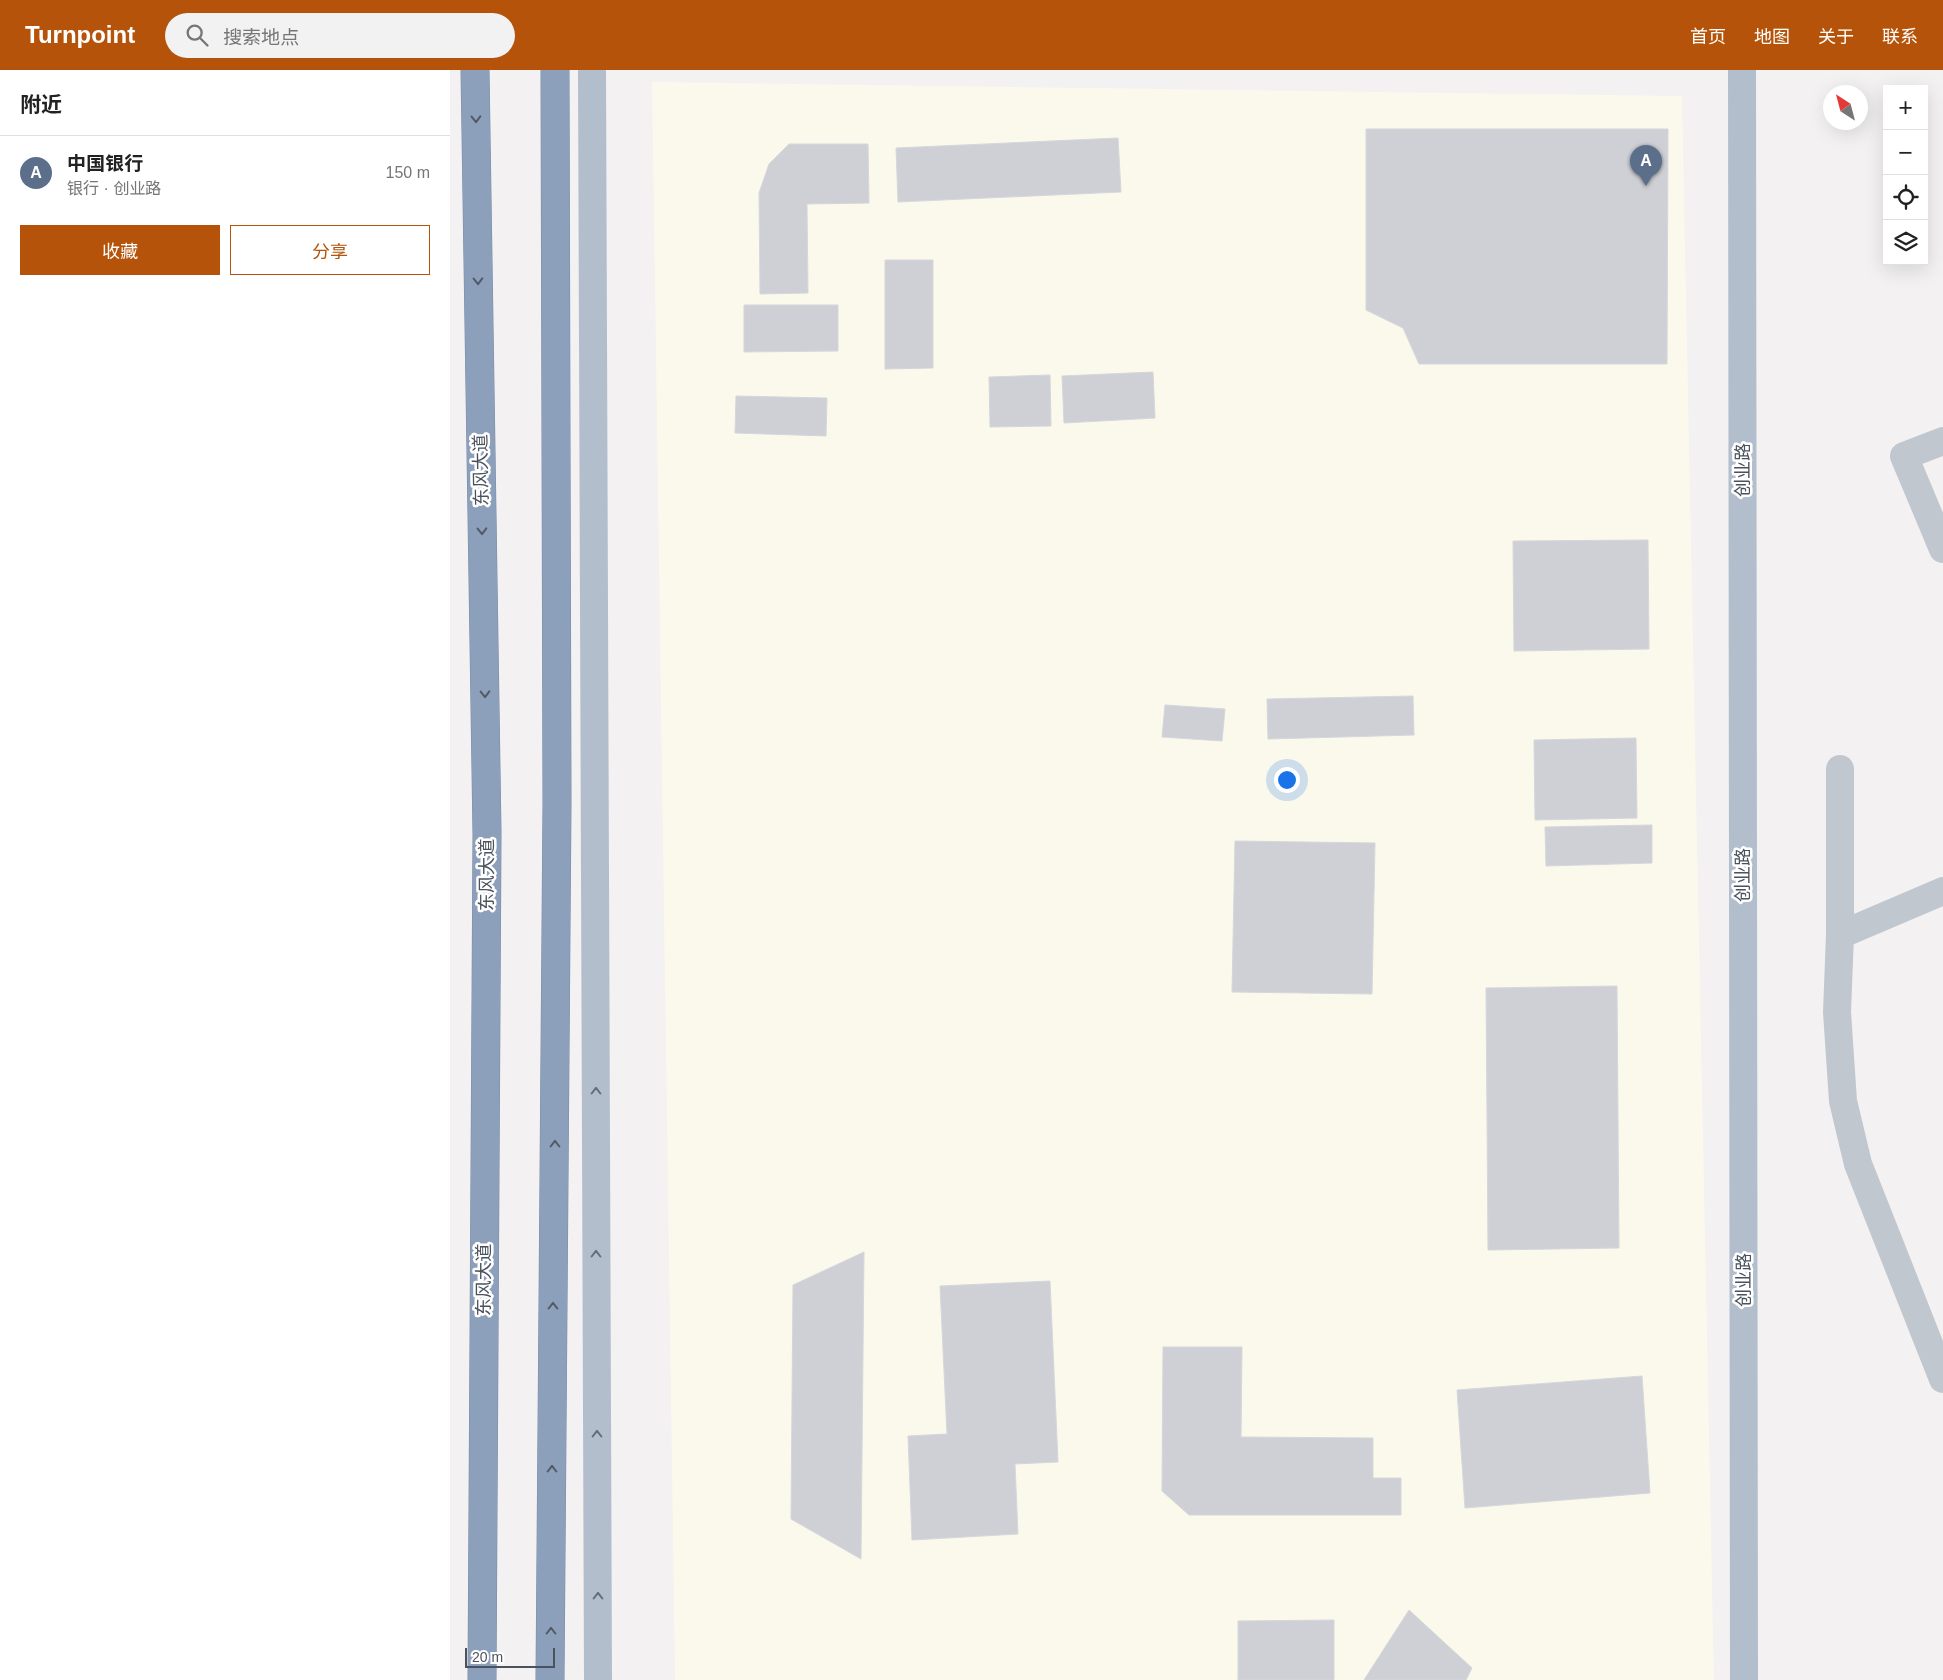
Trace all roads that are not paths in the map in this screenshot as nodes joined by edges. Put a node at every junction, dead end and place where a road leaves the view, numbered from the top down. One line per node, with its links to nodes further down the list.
1 (475, 70): 11 (highway, 东风大道, one-way to 11)
2 (556, 70): 12 (highway, one-way to 2)
3 (592, 70): 13 (main road, one-way to 3)
4 (1742, 70): 14 (main road, 创业路)
5 (1943, 441): 6 (lane)
6 (1943, 549)
7 (1840, 769): 9 (lane)
8 (1943, 891): 9 (lane)
9 (1840, 935): 10 (lane)
10 (1943, 1379)
11 (482, 1680)
12 (550, 1680)
13 (598, 1680)
14 (1744, 1680)

